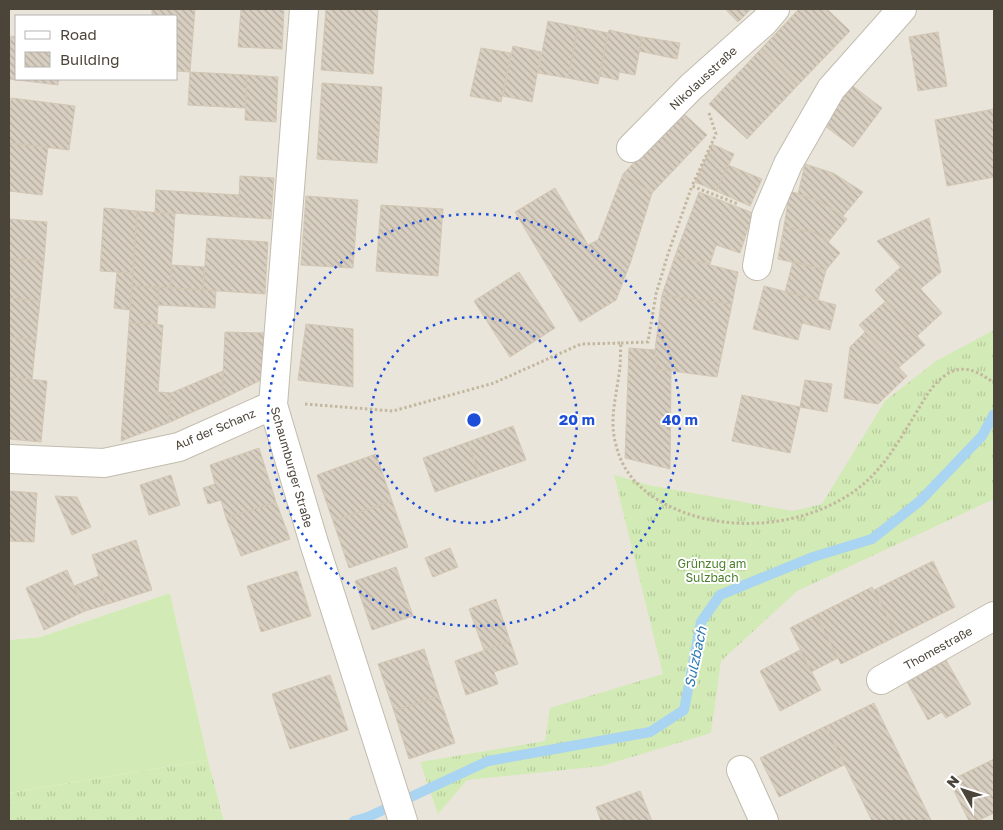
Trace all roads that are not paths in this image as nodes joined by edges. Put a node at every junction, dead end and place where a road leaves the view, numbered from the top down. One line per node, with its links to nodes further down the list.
1 (304, 9): 6 (street, Schaumburger Straße)
2 (775, 9): 4 (street, Nikolausstraße)
3 (902, 9): 5 (street)
4 (631, 148)
5 (757, 266)
6 (273, 404): 7 (street, Auf der Schanz); 11 (street, Schaumburger Straße)
7 (9, 459)
8 (994, 616): 9 (street, Thomestraße)
9 (881, 680)
10 (741, 770): 12 (street)
11 (403, 821)
12 (764, 821)

